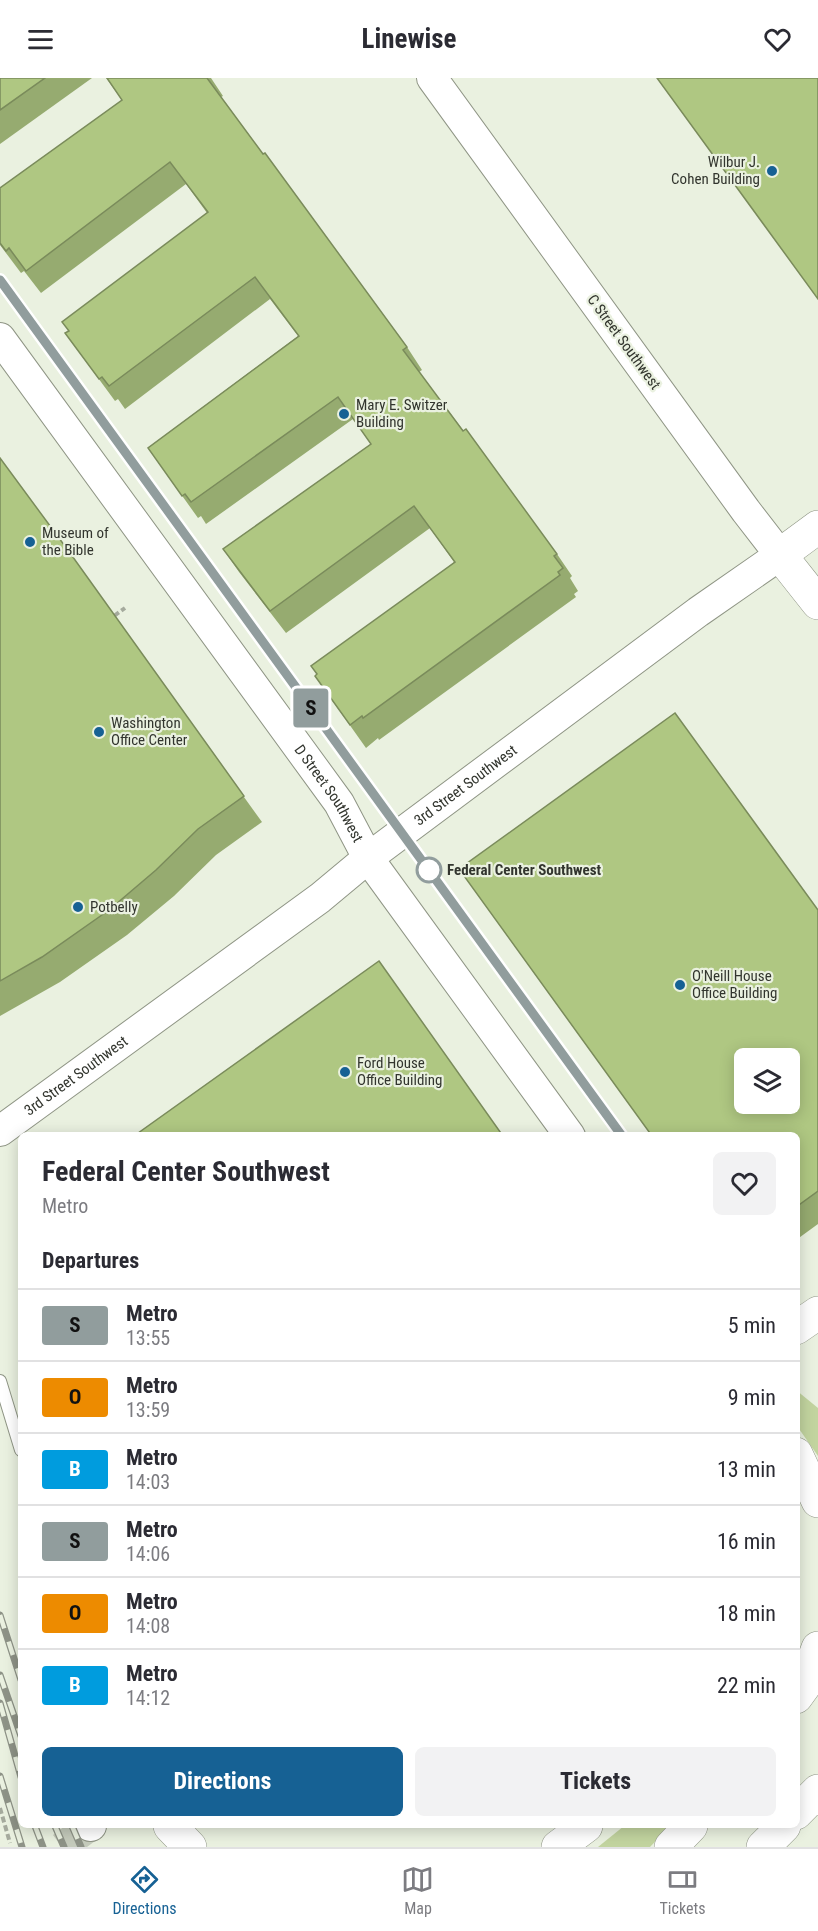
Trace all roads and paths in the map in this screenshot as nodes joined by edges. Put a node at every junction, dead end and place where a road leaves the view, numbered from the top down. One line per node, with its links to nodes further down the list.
1 (432, 78): 4 (street, C Street Southwest)
2 (0, 338): 8 (street, D Street Southwest)
3 (818, 527): 4 (main road, 3rd Street Southwest)
4 (780, 555): 5 (main road, C Street Southwest); 8 (street, 3rd Street Southwest)
5 (818, 603)
6 (125, 608): 7 (path)
7 (114, 616)
8 (368, 858): 9 (street, 3rd Street Southwest); 10 (street, D Street Southwest)
9 (0, 1131)
10 (567, 1132)
11 (818, 1313): 12 (main road)
12 (800, 1326)
13 (0, 1381): 14 (lane)
14 (18, 1440)
15 (800, 1463): 16 (main road)
16 (818, 1501)
17 (818, 1625): 18 (main road)
18 (800, 1642)
19 (818, 1648): 20 (main road)
20 (800, 1692)
21 (818, 1791): 23 (main road)
22 (0, 1808): 28 (path)
23 (800, 1809)
24 (172, 1828): 29 (main road)
25 (583, 1828): 30 (main road)
26 (689, 1828): 31 (main road)
27 (782, 1828): 32 (main road)
28 (10, 1843)
29 (190, 1847)
30 (558, 1847)
31 (670, 1847)
32 (763, 1847)

